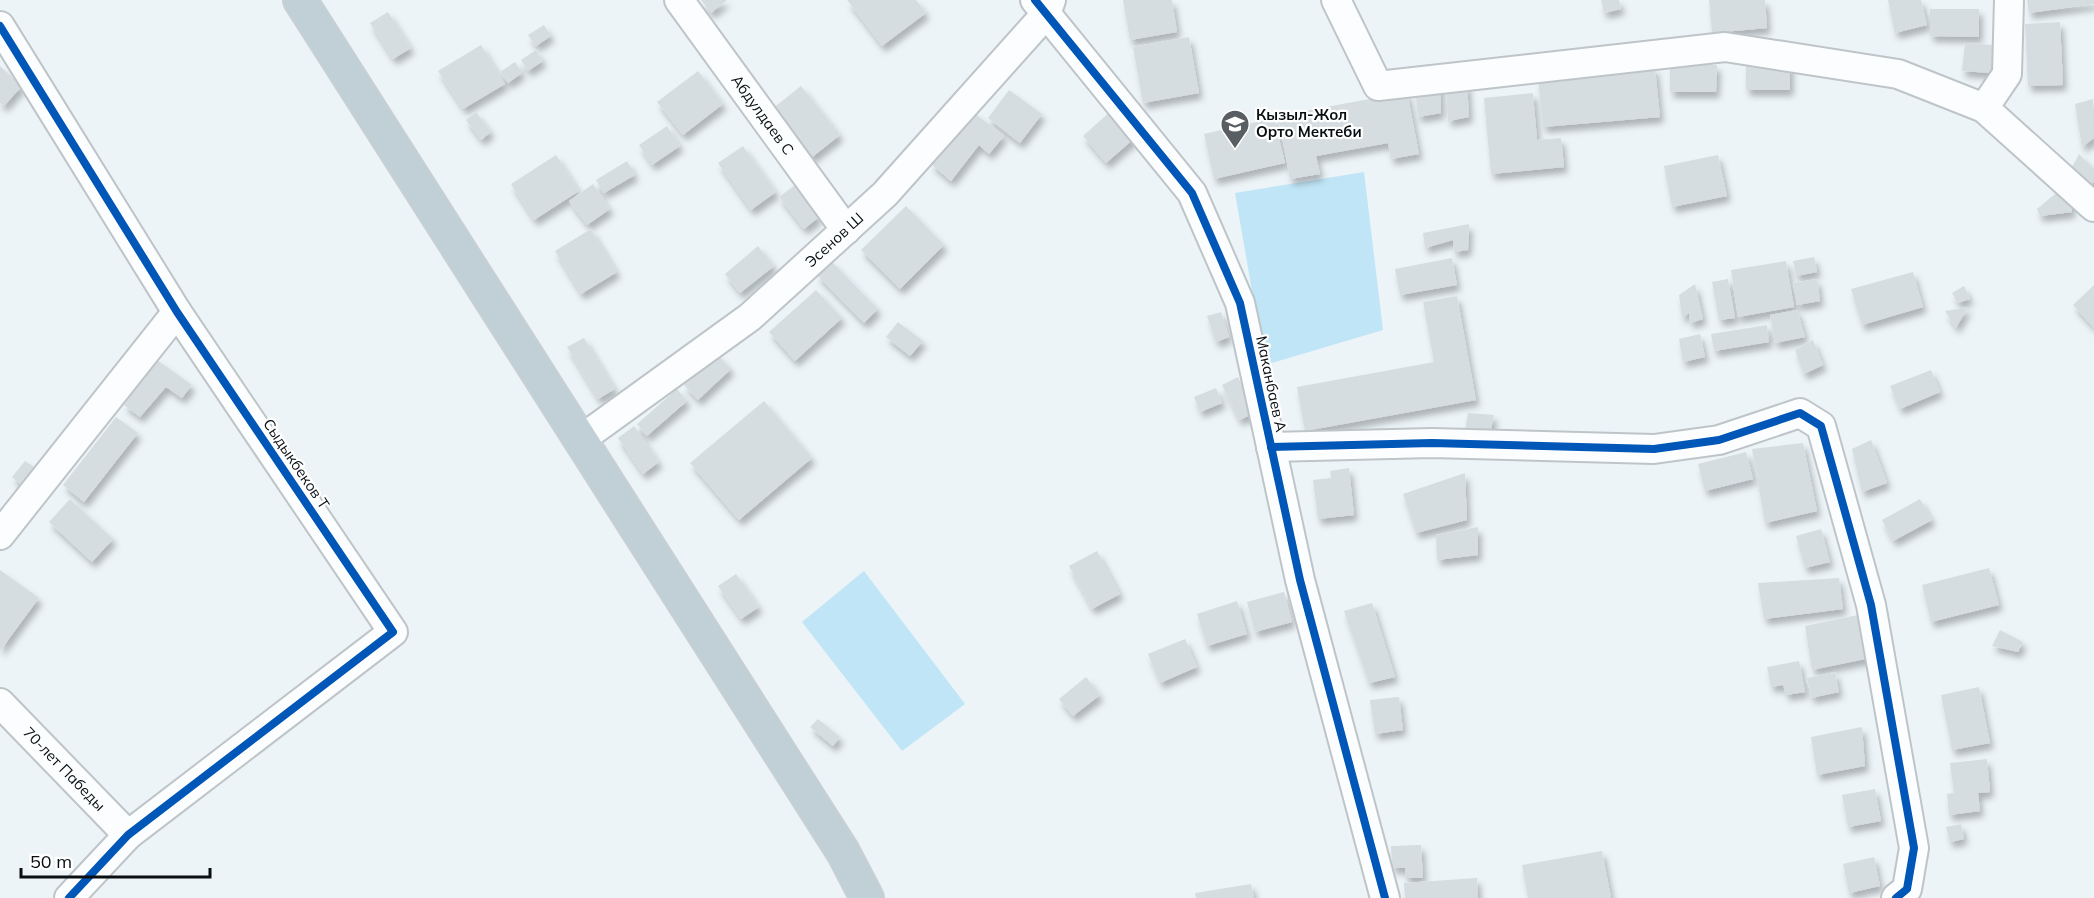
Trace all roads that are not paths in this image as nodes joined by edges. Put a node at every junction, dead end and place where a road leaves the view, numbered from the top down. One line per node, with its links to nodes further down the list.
1 (300, 0): 11 (highway)
2 (679, 0): 9 (street, Абдулдаев С)
3 (1336, 0): 7 (street)
4 (2008, 0): 7 (street)
5 (1044, 5): 9 (street, Эсенов Ш); 12 (street, Маканбаев А)
6 (0, 26): 10 (street, Сыдыкбеков Т)
7 (1984, 108): 8 (street)
8 (2094, 207)
9 (846, 230): 11 (street, Эсенов Ш)
10 (177, 312): 13 (street); 15 (street, Сыдыкбеков Т)
11 (580, 440): 17 (highway)
12 (1271, 447): 18 (street, Маканбаев А); 19 (street)
13 (0, 535)
14 (0, 703): 15 (street, 70-лет Пабеды)
15 (128, 835): 16 (street)
16 (69, 898)
17 (867, 898)
18 (1385, 898)
19 (1896, 898)

